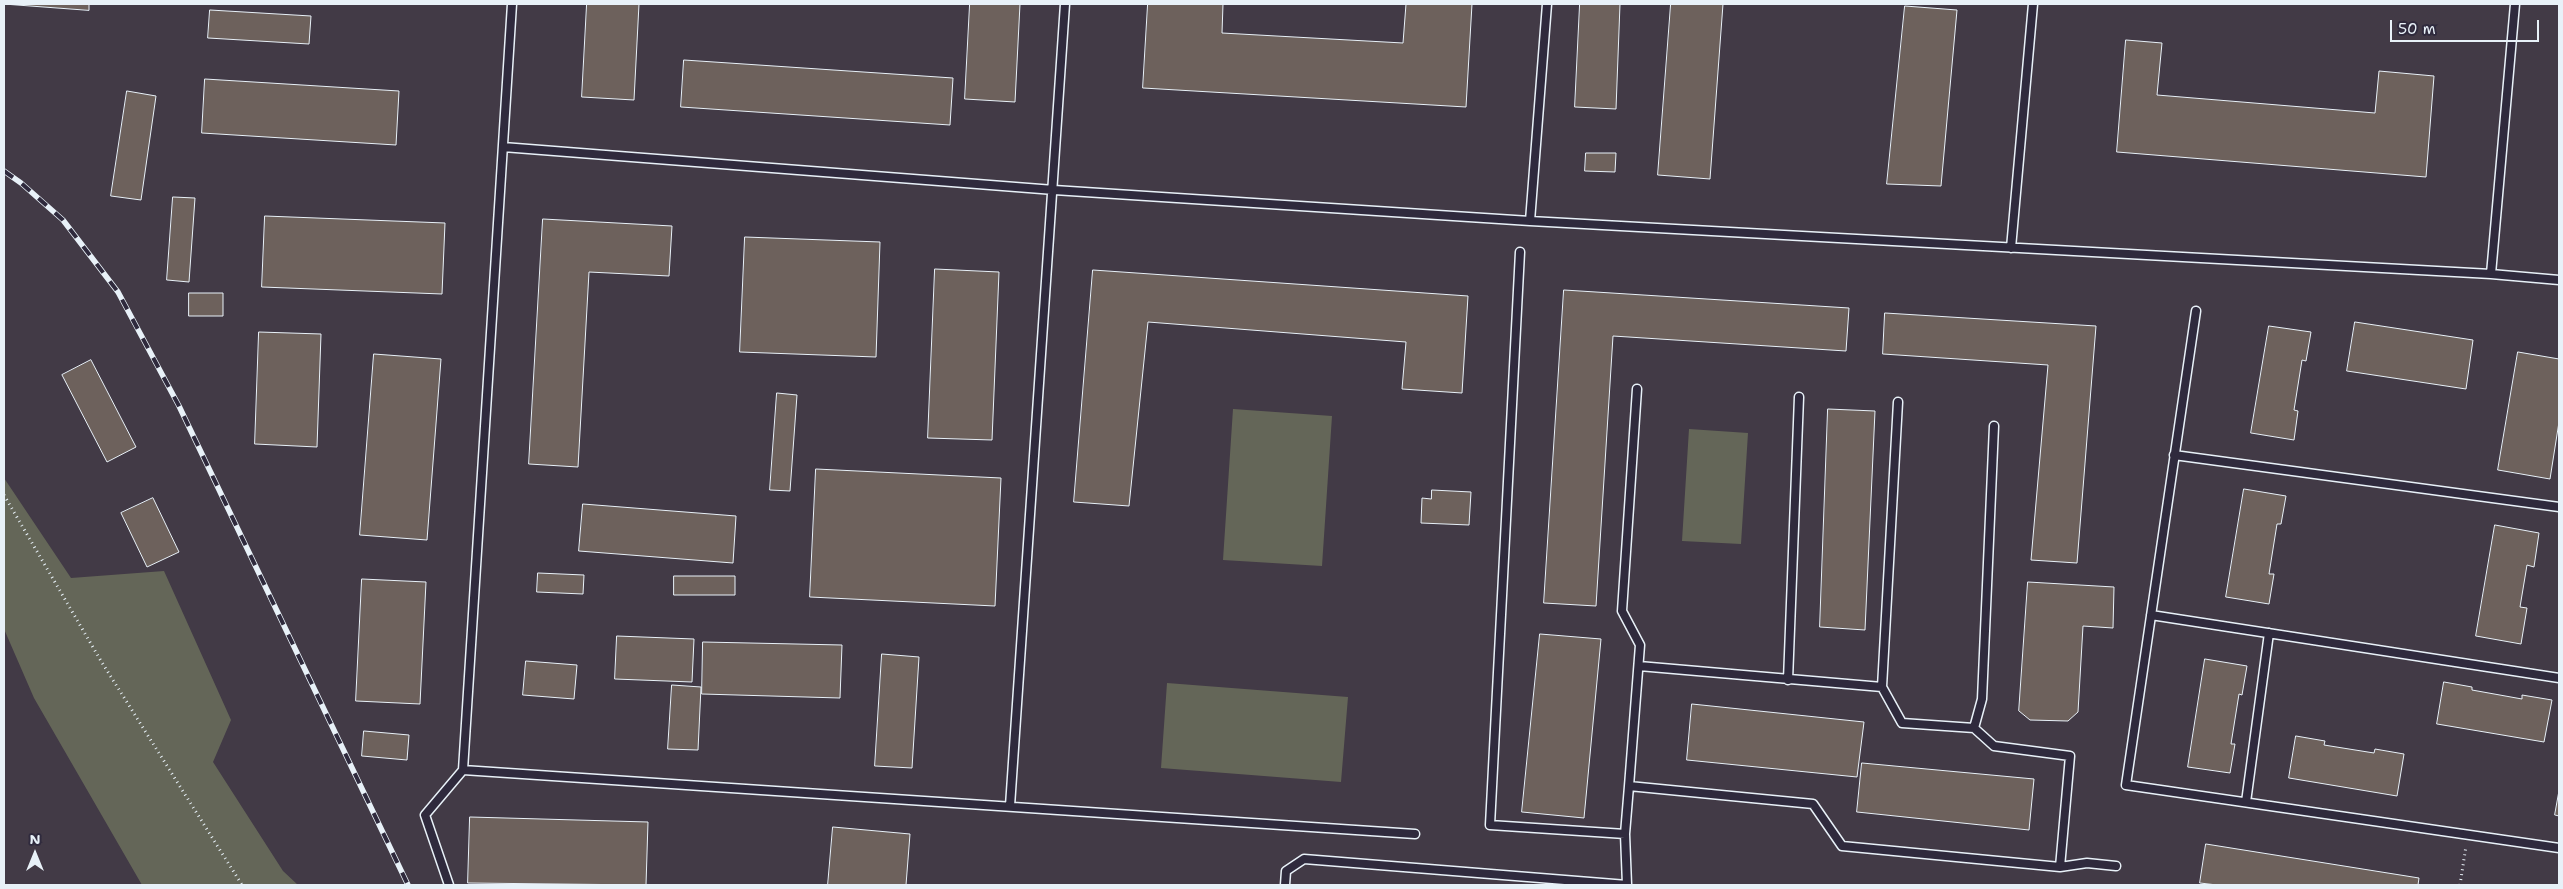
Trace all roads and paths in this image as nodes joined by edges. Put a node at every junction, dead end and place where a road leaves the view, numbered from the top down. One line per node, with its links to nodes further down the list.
1 (512, 4): 6 (lane)
2 (1065, 4): 7 (lane)
3 (1547, 4): 8 (lane)
4 (2033, 4): 9 (lane)
5 (2516, 4): 11 (lane)
6 (503, 147): 7 (lane); 28 (lane)
7 (1054, 190): 8 (lane); 31 (lane)
8 (1530, 221): 9 (lane)
9 (2011, 248): 11 (lane)
10 (1520, 252): 33 (lane)
11 (2491, 274): 12 (lane)
12 (2559, 280)
13 (2196, 311): 18 (lane)
14 (1637, 389): 23 (lane)
15 (1799, 397): 25 (lane)
16 (1898, 402): 26 (lane)
17 (1994, 426): 27 (lane)
18 (2174, 455): 20 (lane); 21 (lane)
19 (4, 495): 38 (path)
20 (2559, 507)
21 (2151, 615): 22 (lane); 30 (lane)
22 (2269, 632): 24 (lane); 30 (lane)
23 (1639, 666): 25 (lane); 29 (lane)
24 (2559, 678)
25 (1788, 680): 26 (lane)
26 (1882, 687): 27 (lane)
27 (1974, 728): 37 (lane)
28 (462, 770): 31 (lane); 39 (lane)
29 (1629, 786): 33 (lane); 37 (lane)
30 (2246, 802): 34 (lane)
31 (1010, 806): 32 (lane)
32 (1415, 834)
33 (1625, 834): 41 (lane)
34 (2467, 835): 35 (lane); 42 (path)
35 (2559, 848)
36 (2116, 866): 37 (lane)
37 (2060, 867)
38 (242, 885)
39 (448, 885)
40 (1285, 885): 41 (lane)
41 (1627, 885)
42 (2460, 885)

